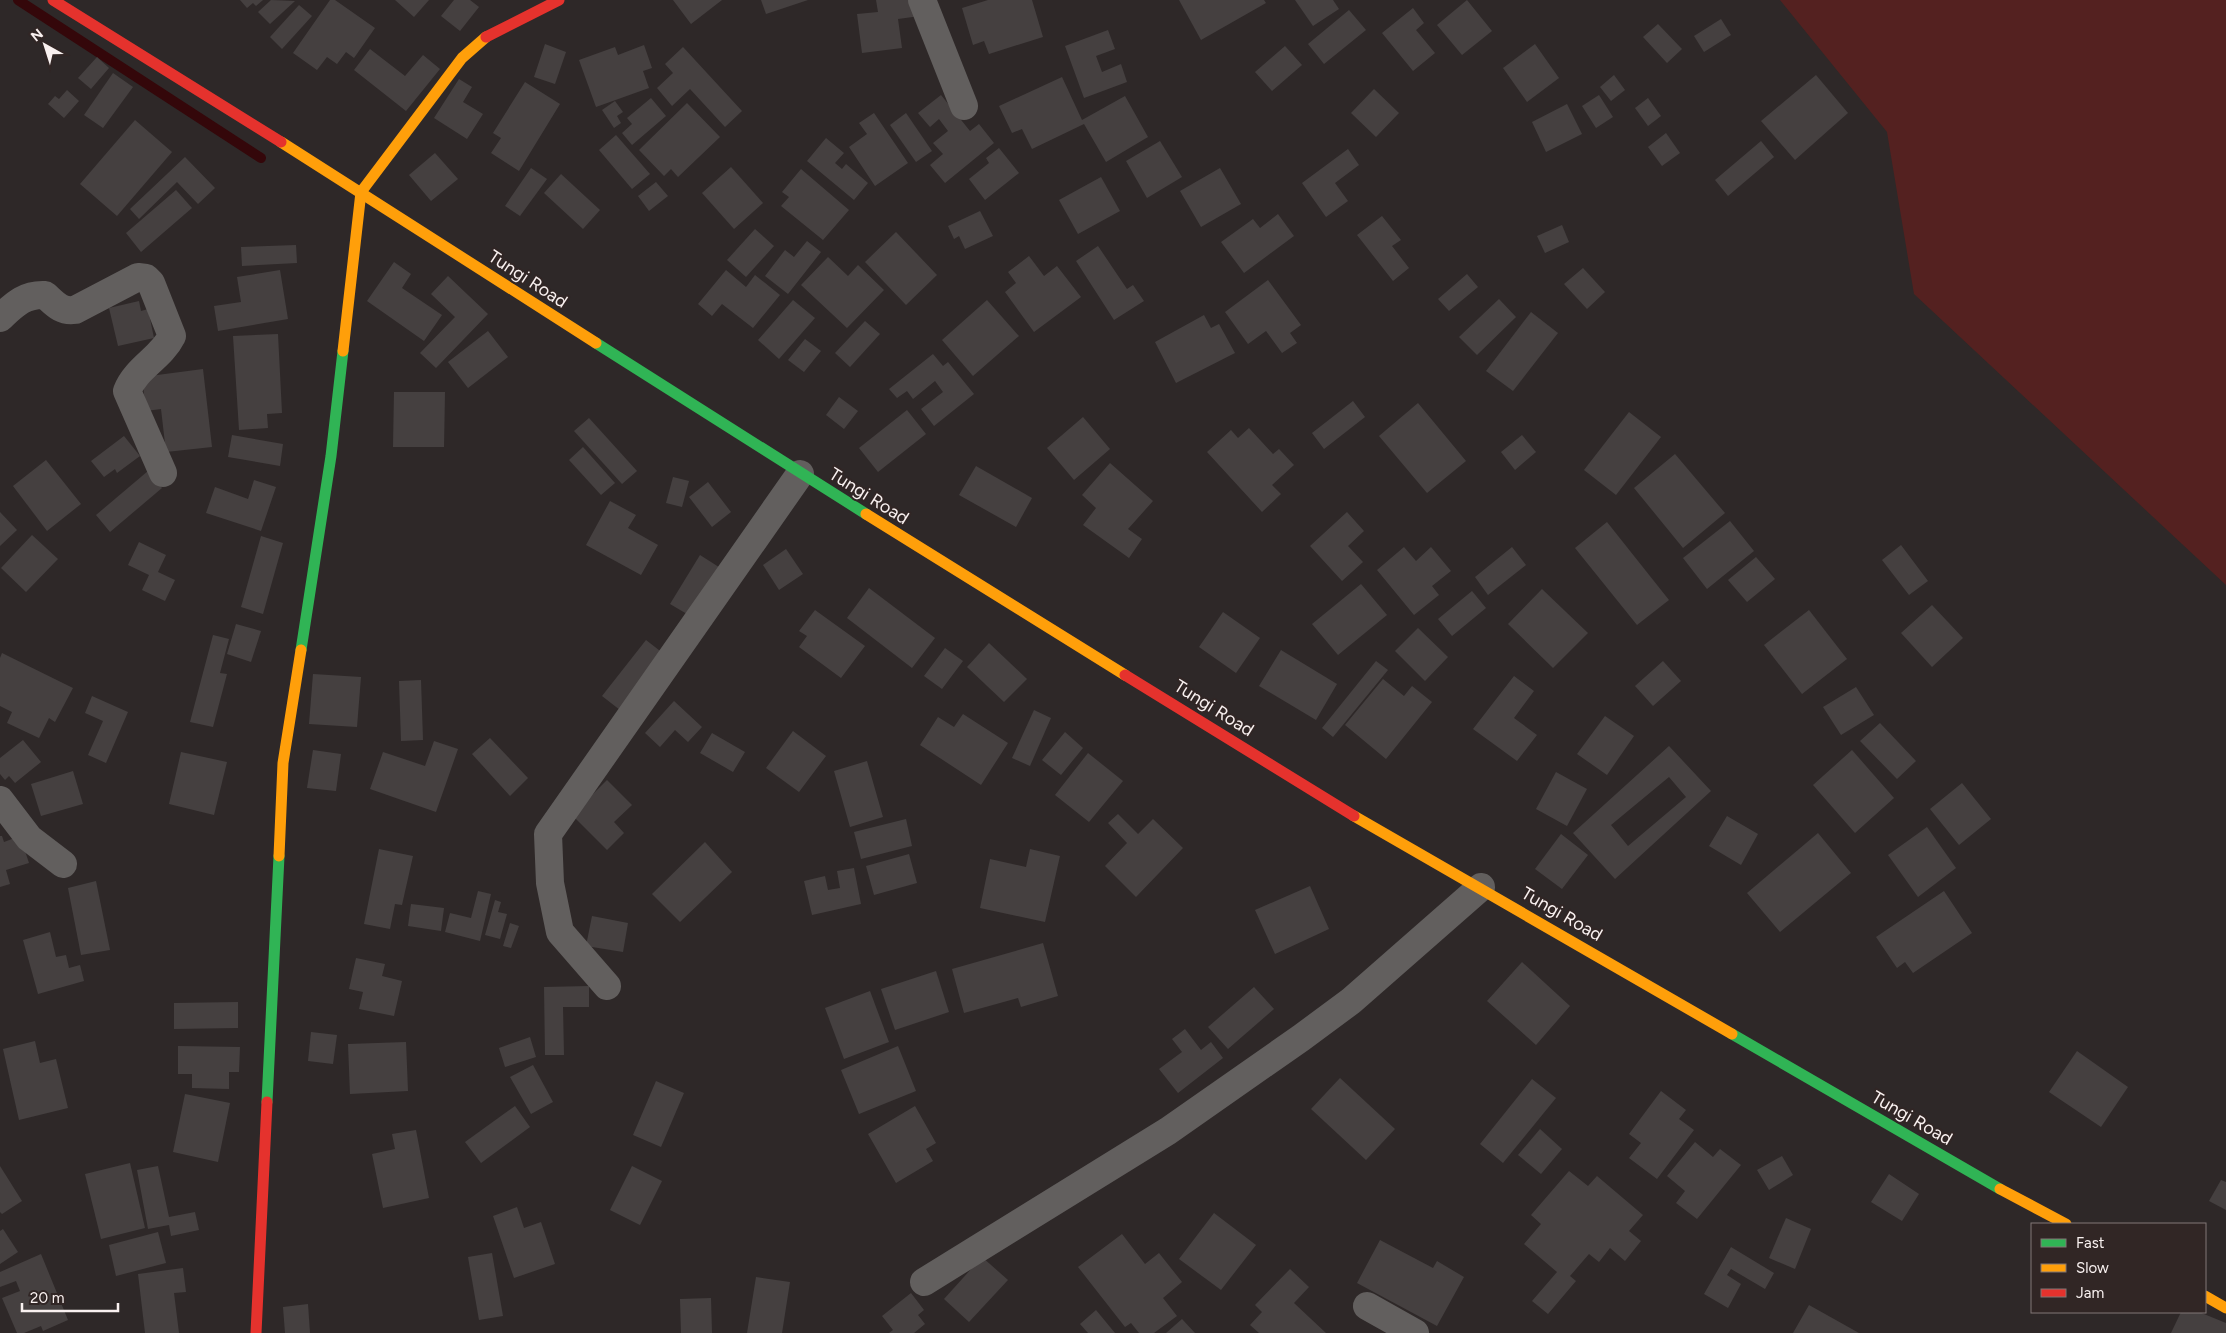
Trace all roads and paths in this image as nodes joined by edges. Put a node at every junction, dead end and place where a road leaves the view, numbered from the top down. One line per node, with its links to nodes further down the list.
1 (53, 0): 5 (main road, Tungi Road)
2 (559, 0): 5 (main road)
3 (922, 0): 4 (street)
4 (964, 106)
5 (361, 192): 8 (main road, Tungi Road); 18 (main road)
6 (0, 318): 7 (street)
7 (163, 473)
8 (800, 474): 11 (main road, Tungi Road); 12 (street)
9 (0, 800): 10 (street)
10 (62, 864)
11 (1481, 887): 13 (main road, Tungi Road); 14 (street)
12 (607, 986)
13 (2064, 1223)
14 (924, 1282)
15 (2206, 1297): 17 (main road)
16 (1367, 1306): 19 (street)
17 (2226, 1308)
18 (256, 1333)
19 (1415, 1333)

